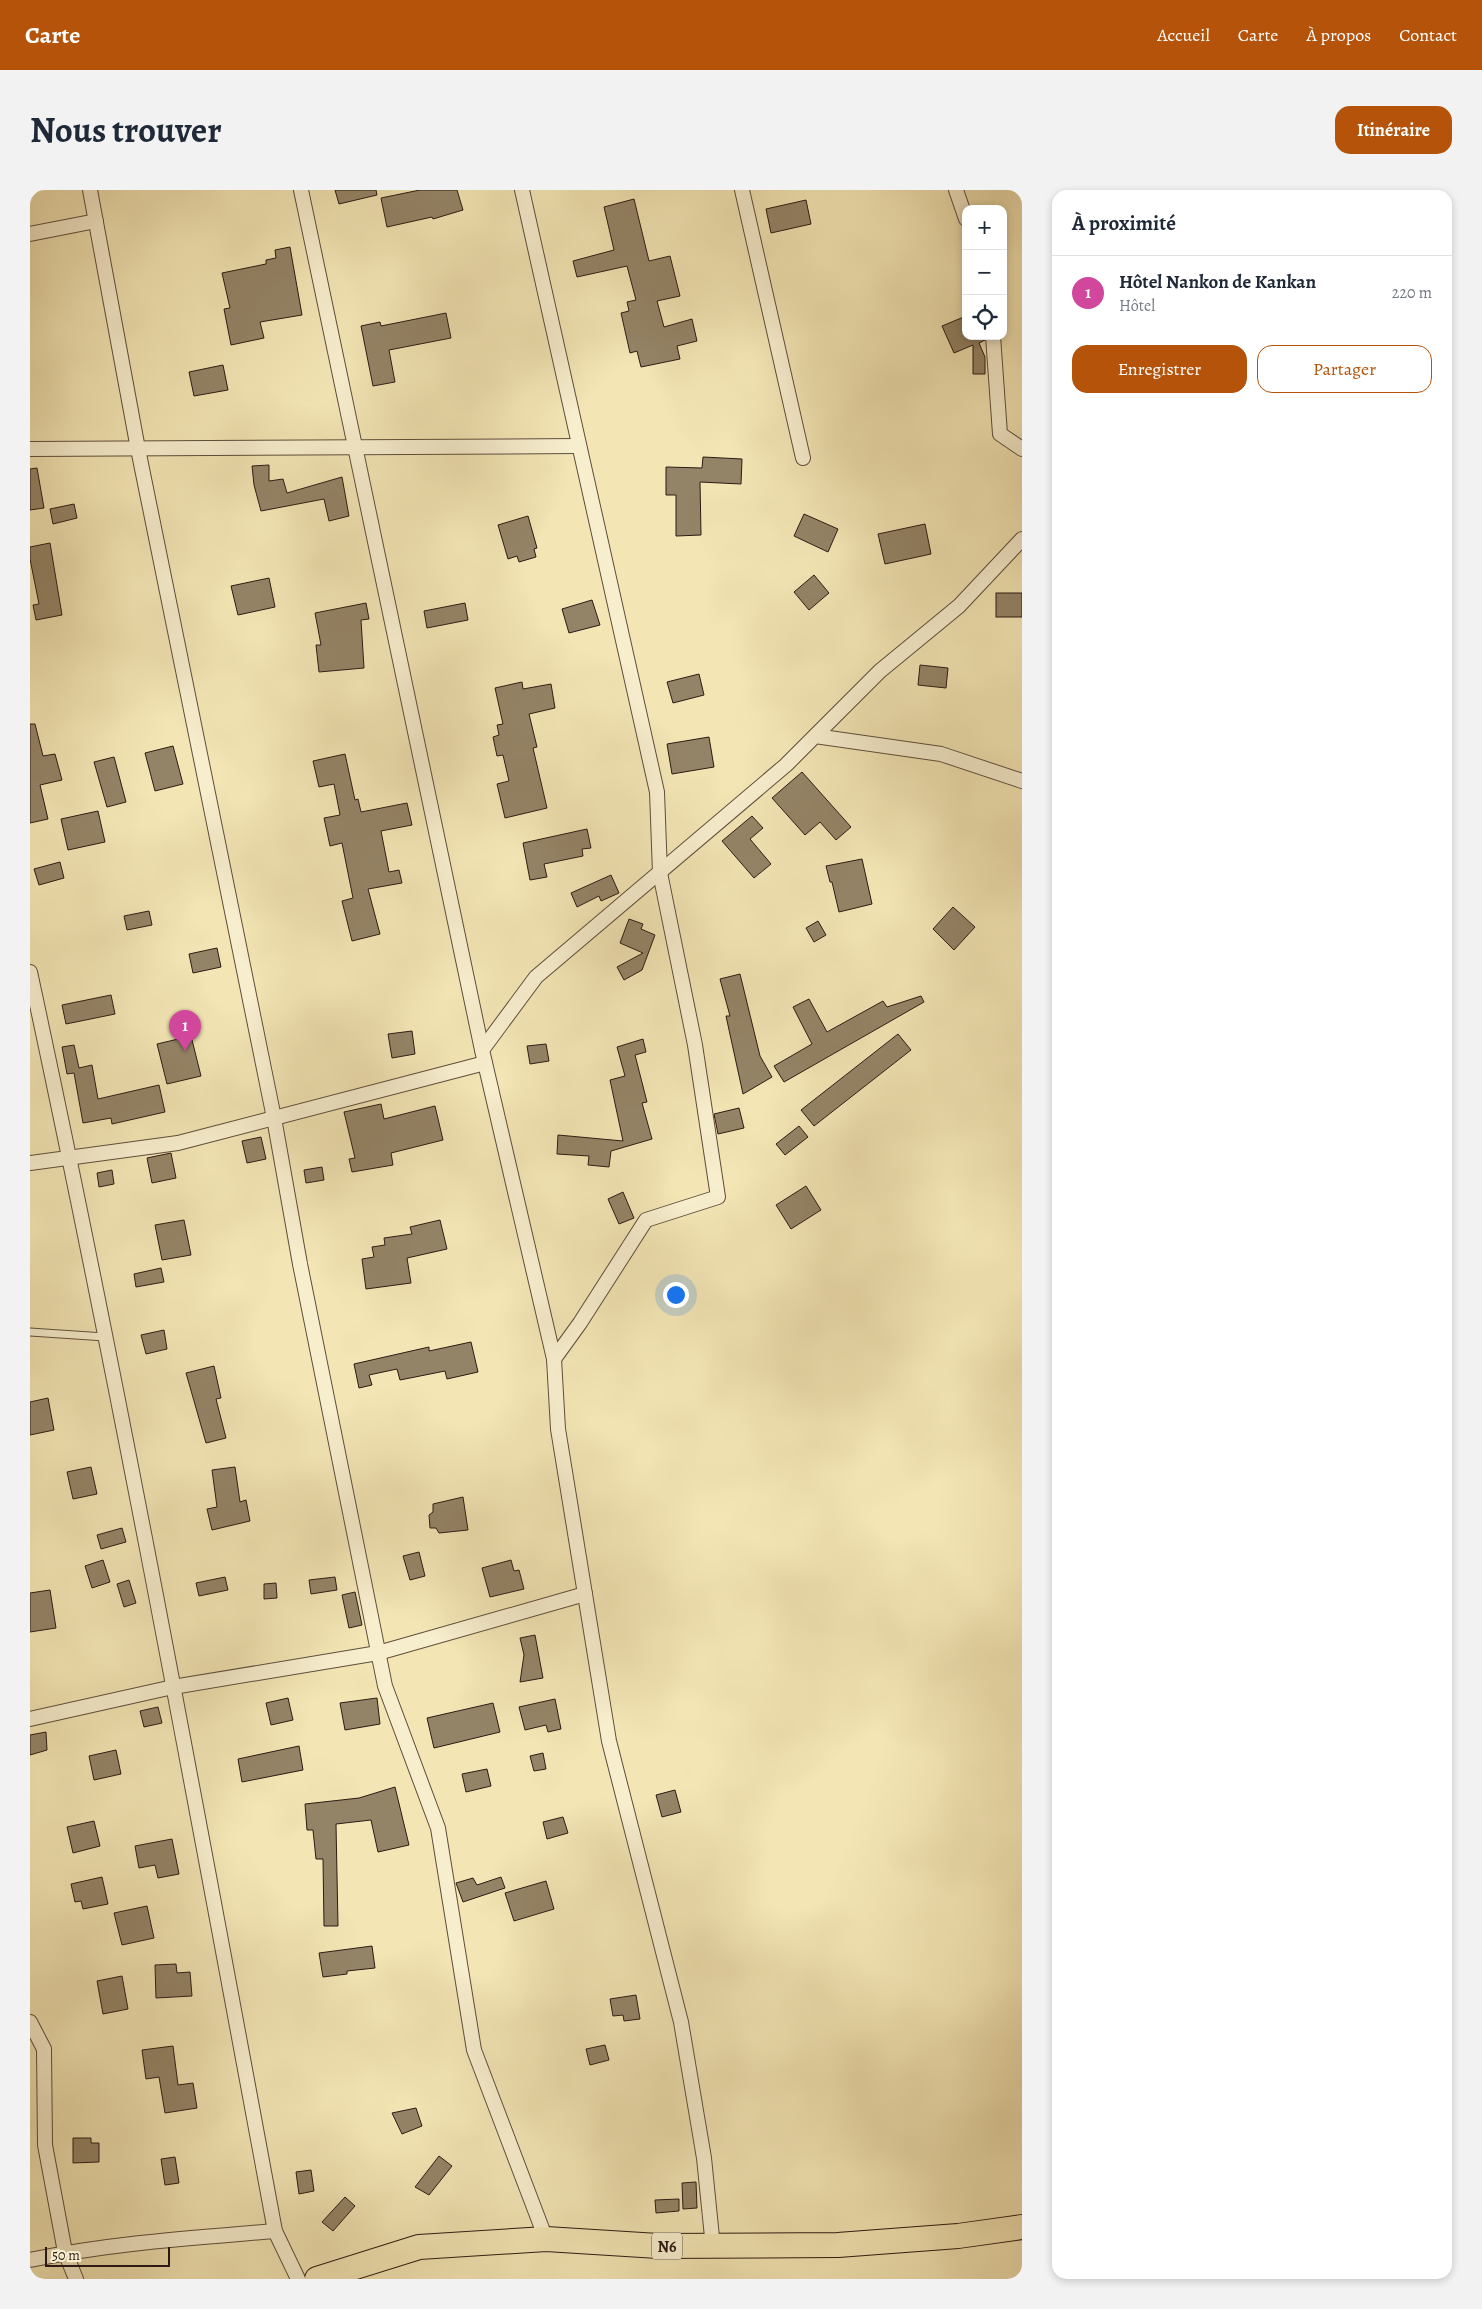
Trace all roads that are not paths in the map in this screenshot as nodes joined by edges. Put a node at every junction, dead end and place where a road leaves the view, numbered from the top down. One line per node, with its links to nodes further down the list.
1 (90, 190): 7 (street)
2 (301, 190): 11 (street)
3 (522, 190): 10 (street)
4 (742, 190): 15 (street)
5 (956, 190): 6 (street)
6 (962, 207)
7 (96, 222): 8 (street); 13 (street)
8 (30, 234)
9 (993, 340): 14 (street)
10 (579, 446): 11 (street); 19 (street)
11 (355, 447): 13 (street); 21 (street)
12 (30, 449): 13 (street)
13 (138, 449): 22 (street)
14 (1022, 449)
15 (803, 458)
16 (1022, 539): 17 (street)
17 (815, 736): 18 (street); 19 (street)
18 (1022, 781)
19 (660, 873): 21 (street); 27 (street)
20 (30, 972): 23 (street)
21 (484, 1056): 22 (street); 27 (street)
22 (274, 1118): 23 (street); 29 (street)
23 (70, 1156): 24 (street); 26 (street)
24 (30, 1163)
25 (30, 1332): 26 (lane)
26 (105, 1337): 30 (street)
27 (554, 1359): 28 (street)
28 (585, 1594): 29 (street); 36 (street)
29 (378, 1653): 30 (street); 35 (street)
30 (174, 1687): 31 (street); 34 (street)
31 (30, 1719)
32 (30, 2022): 37 (street)
33 (1022, 2227): 36 (highway, N6)
34 (275, 2231): 37 (street); 40 (street)
35 (546, 2239): 36 (highway, N6); 41 (highway, N6)
36 (713, 2247)
37 (64, 2252): 38 (street); 39 (street)
38 (30, 2260)
39 (76, 2279)
40 (298, 2279)
41 (317, 2279)

